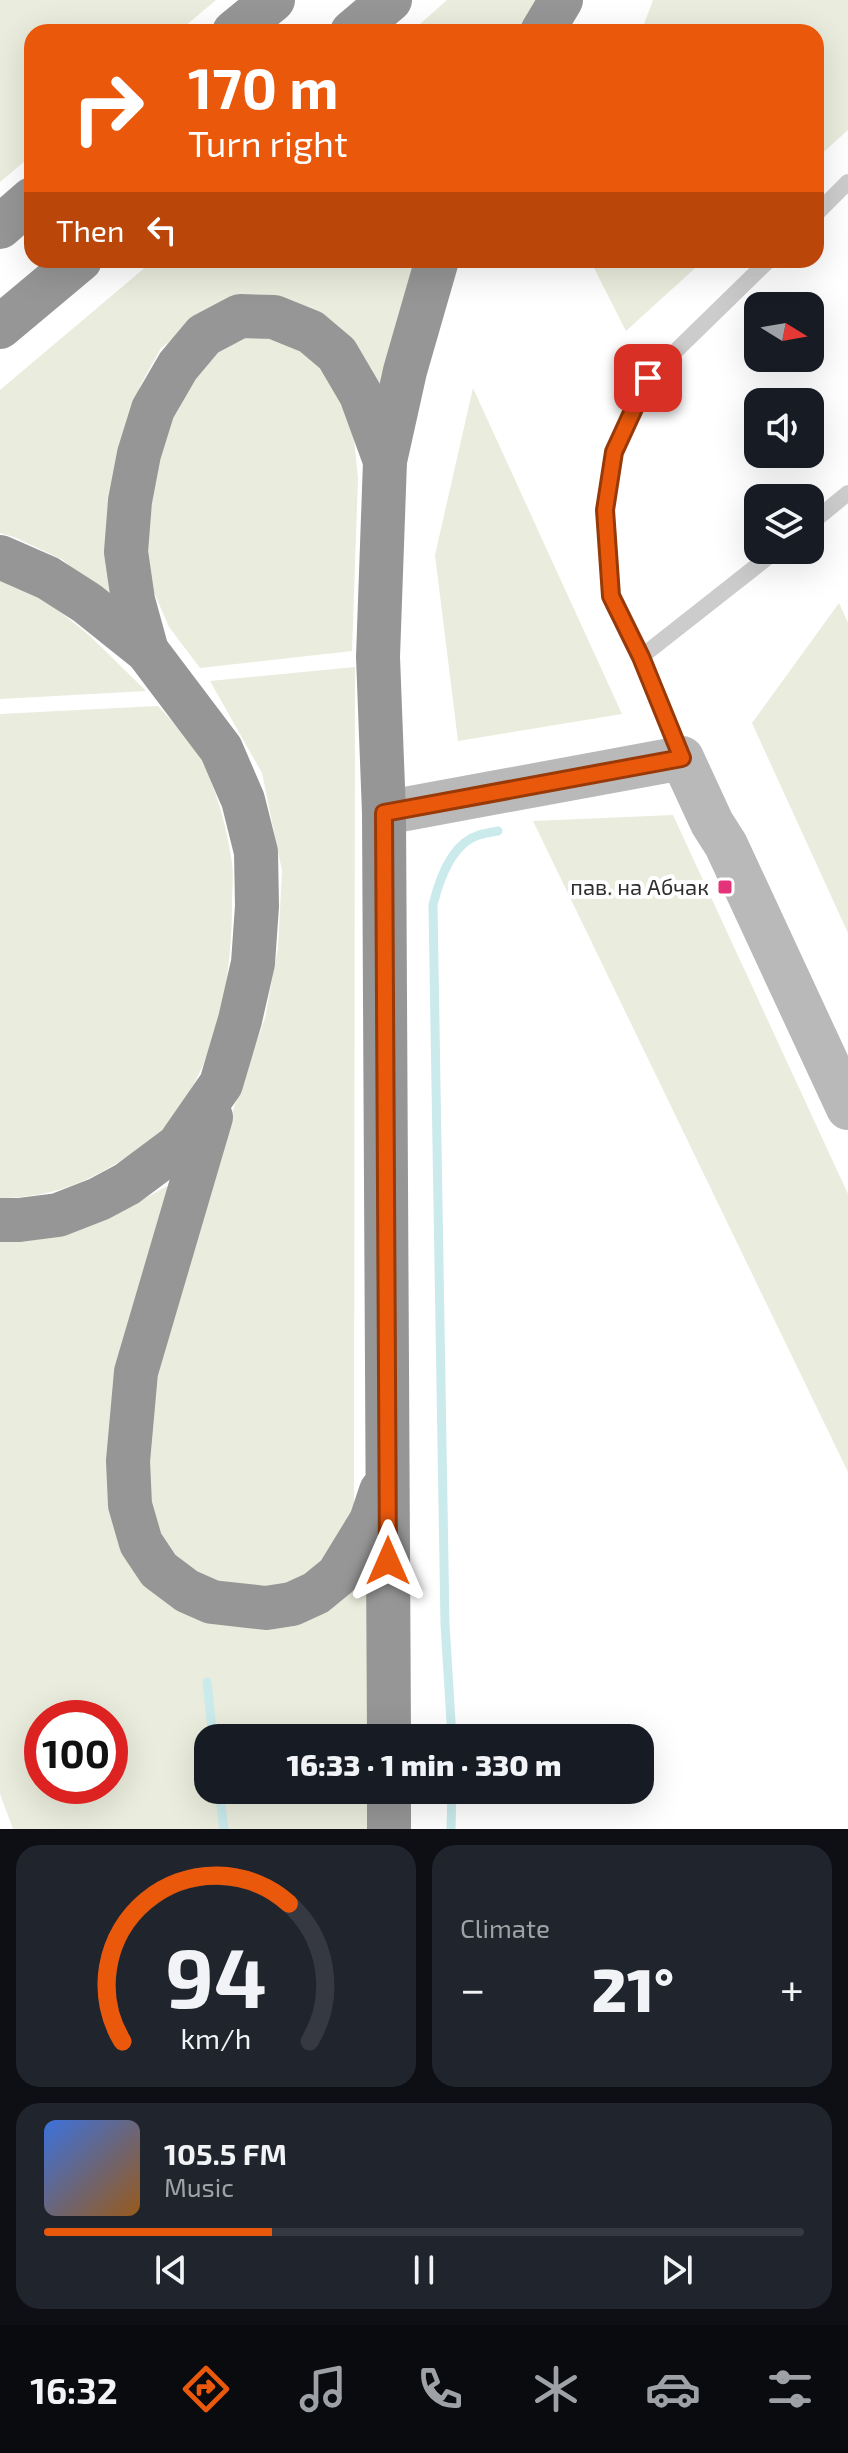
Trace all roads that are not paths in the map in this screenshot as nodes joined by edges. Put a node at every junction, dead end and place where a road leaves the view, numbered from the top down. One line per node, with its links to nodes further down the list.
1 (273, 0): 4 (highway)
2 (390, 0): 5 (highway)
3 (561, 0): 6 (highway)
4 (244, 24)
5 (362, 24)
6 (547, 24)
7 (848, 182): 9 (lane)
8 (24, 206): 10 (highway)
9 (824, 206)
10 (0, 227)
11 (70, 268): 14 (highway)
12 (435, 268): 15 (highway)
13 (761, 268): 21 (lane)
14 (0, 327)
15 (385, 461): 20 (highway); 23 (highway)
16 (848, 493): 17 (lane)
17 (824, 513)
18 (0, 557): 20 (highway)
19 (759, 564): 21 (lane)
20 (147, 651): 24 (highway)
21 (641, 657): 22 (lane)
22 (682, 758): 23 (main road); 25 (main road)
23 (384, 813): 27 (highway)
24 (221, 1084): 26 (highway); 27 (highway)
25 (848, 1108)
26 (0, 1220)
27 (388, 1472): 28 (highway)
28 (389, 1724)
29 (389, 1804): 30 (highway)
30 (389, 1829)

